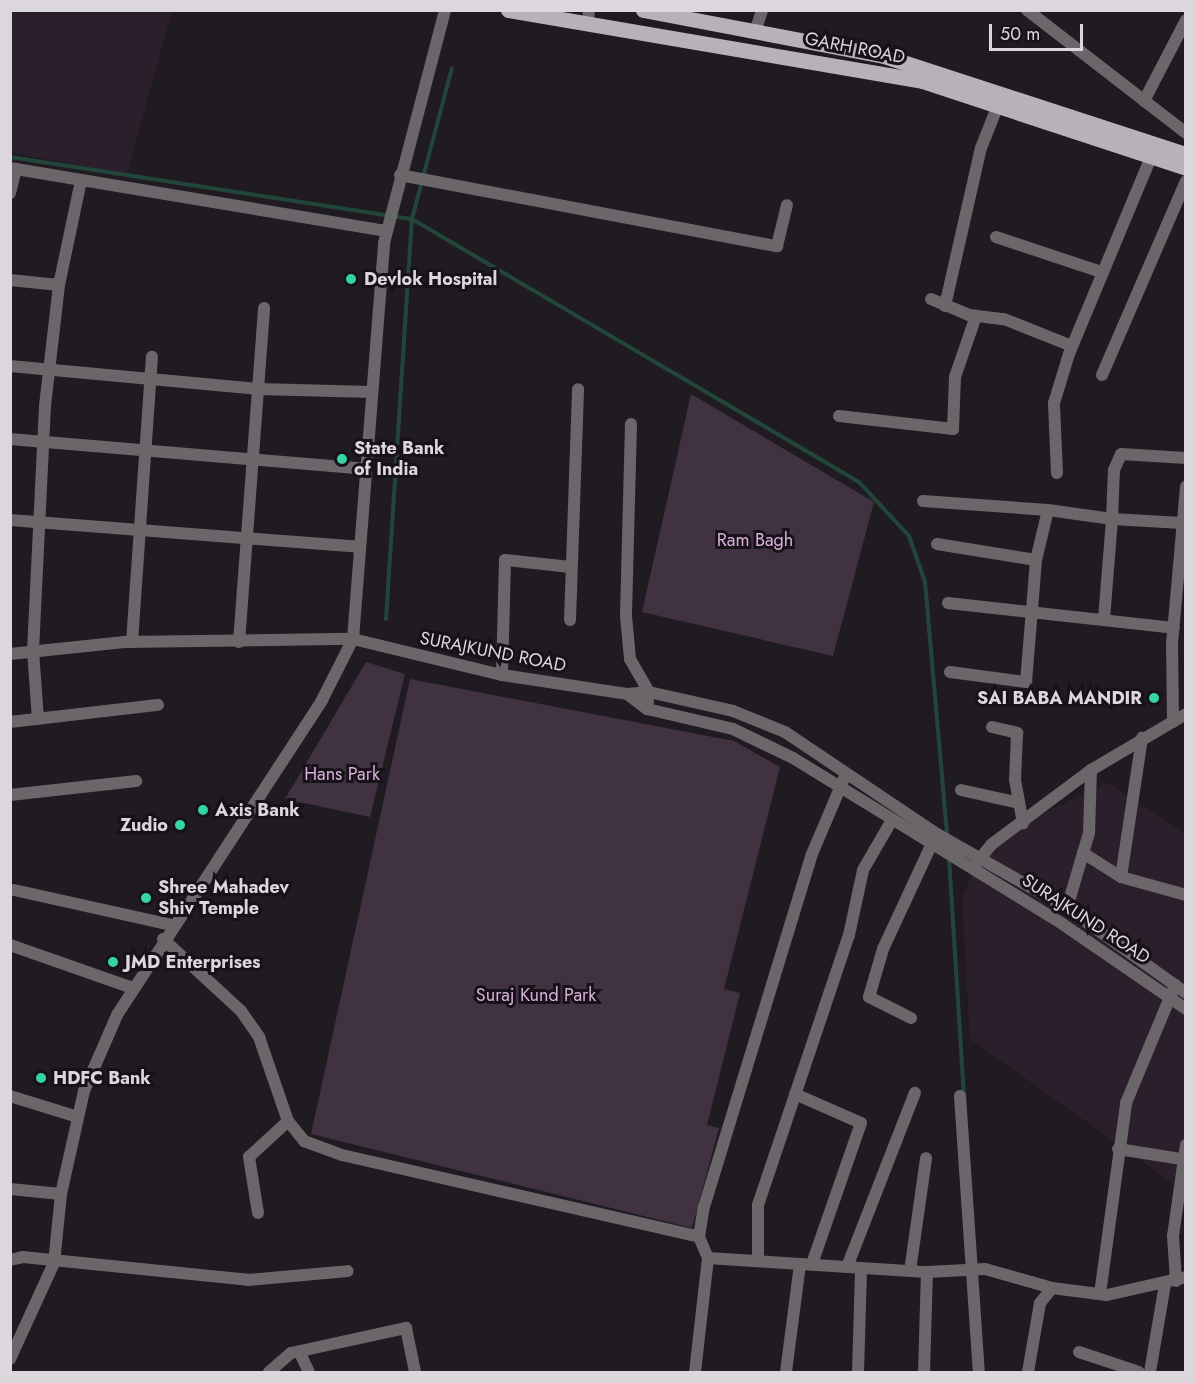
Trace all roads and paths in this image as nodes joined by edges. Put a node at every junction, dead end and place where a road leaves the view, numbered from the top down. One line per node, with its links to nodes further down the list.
1 (445, 10): 20 (street)
2 (508, 10): 6 (main road, GARH ROAD)
3 (644, 10): 8 (main road, GARH ROAD)
4 (762, 10): 8 (street)
5 (1027, 10): 12 (street)
6 (589, 16): 10 (main road, GARH ROAD)
7 (1185, 20): 12 (street)
8 (756, 29): 9 (main road, GARH ROAD)
9 (859, 51): 10 (main road); 11 (main road, GARH ROAD)
10 (856, 67): 11 (main road, GARH ROAD)
11 (920, 73): 13 (main road, GARH ROAD); 14 (main road, GARH ROAD)
12 (1144, 101): 15 (street)
13 (998, 105): 14 (main road, GARH ROAD); 31 (street)
14 (1039, 110): 16 (main road, GARH ROAD); 17 (main road, GARH ROAD)
15 (1185, 133)
16 (1185, 154)
17 (1152, 155): 18 (main road, GARH ROAD); 27 (street)
18 (1185, 168)
19 (14, 169): 21 (street); 23 (street)
20 (400, 176): 24 (street); 25 (street)
21 (81, 181): 25 (street); 29 (street)
22 (1185, 181): 38 (street)
23 (10, 193)
24 (787, 205)
25 (387, 231): 42 (street)
26 (996, 237): 27 (street)
27 (1101, 272): 34 (street)
28 (10, 280): 29 (street)
29 (59, 285): 37 (street)
30 (932, 299): 31 (street)
31 (945, 306): 33 (street)
32 (264, 308): 40 (street)
33 (976, 316): 34 (street); 43 (street)
34 (1072, 346): 51 (street)
35 (152, 357): 39 (street)
36 (10, 366): 37 (street)
37 (50, 367): 39 (street); 46 (street)
38 (1102, 375)
39 (150, 379): 40 (street); 47 (street)
40 (258, 389): 42 (street); 49 (street)
41 (578, 389): 64 (street)
42 (372, 392): 50 (street)
43 (839, 416)
44 (631, 424): 77 (street)
45 (10, 440): 46 (street)
46 (43, 442): 47 (street); 57 (street)
47 (144, 454): 49 (street); 59 (street)
48 (1185, 458): 55 (street)
49 (253, 459): 50 (street); 60 (street)
50 (365, 468): 62 (street)
51 (1057, 473)
52 (1185, 487): 58 (street)
53 (923, 501): 54 (street)
54 (1048, 510): 55 (street); 63 (street)
55 (1112, 519): 58 (street); 67 (street)
56 (10, 520): 57 (street)
57 (38, 523): 59 (street); 73 (street)
58 (1182, 523): 69 (street)
59 (139, 530): 60 (street); 71 (street)
60 (247, 536): 62 (street); 72 (street)
61 (937, 544): 63 (street)
62 (359, 547): 70 (street)
63 (1036, 560): 66 (street)
64 (571, 567): 68 (street); 76 (street)
65 (948, 603): 66 (street)
66 (1032, 613): 67 (street); 75 (street)
67 (1104, 619): 69 (street)
68 (570, 620)
69 (1174, 628): 84 (street)
70 (353, 639): 72 (street, SURAJKUND ROAD); 76 (street, SURAJKUND ROAD); 104 (street)
71 (132, 642): 72 (street, SURAJKUND ROAD); 73 (street, SURAJKUND ROAD)
72 (238, 642)
73 (33, 651): 74 (street, SURAJKUND ROAD); 82 (street)
74 (10, 654)
75 (950, 672)
76 (502, 675): 78 (street, SURAJKUND ROAD)
77 (650, 692): 78 (street, SURAJKUND ROAD); 80 (street); 88 (street, SURAJKUND ROAD)
78 (627, 694): 80 (street)
79 (158, 705): 82 (street)
80 (646, 709): 90 (street)
81 (1185, 714): 84 (street)
82 (38, 719): 83 (street)
83 (10, 722)
84 (1173, 722): 86 (street)
85 (992, 727): 93 (street)
86 (1142, 738): 87 (street); 100 (street)
87 (1091, 770): 95 (street); 97 (street)
88 (846, 774): 90 (street); 96 (street, SURAJKUND ROAD)
89 (136, 781): 92 (street)
90 (839, 787): 94 (street); 125 (street)
91 (962, 790): 93 (street)
92 (10, 795)
93 (1019, 803): 95 (street)
94 (891, 820): 96 (street); 113 (street)
95 (1023, 823): 98 (street)
96 (936, 838): 98 (street); 99 (street, SURAJKUND ROAD); 111 (street)
97 (1083, 853): 100 (street); 103 (street)
98 (980, 854): 99 (street); 103 (street)
99 (969, 865): 108 (street, SURAJKUND ROAD)
100 (1121, 877): 102 (street)
101 (14, 890): 104 (street)
102 (1185, 895)
103 (1067, 908): 108 (street)
104 (172, 925): 105 (street)
105 (163, 939): 107 (street); 117 (street)
106 (10, 945): 107 (street)
107 (133, 988): 116 (street)
108 (1172, 990): 109 (street); 110 (street, SURAJKUND ROAD); 119 (street)
109 (1185, 993)
110 (1185, 1009)
111 (911, 1017)
112 (915, 1093): 131 (street)
113 (795, 1094): 128 (street); 130 (street)
114 (10, 1096): 116 (street)
115 (960, 1096): 133 (street)
116 (78, 1117): 123 (street)
117 (288, 1121): 124 (street); 125 (street)
118 (1185, 1145): 121 (street)
119 (1118, 1149): 121 (street); 139 (street)
120 (926, 1158): 135 (street)
121 (1182, 1159): 137 (street)
122 (10, 1189): 123 (street)
123 (62, 1194): 129 (street)
124 (258, 1213)
125 (699, 1237): 126 (street)
126 (708, 1258): 128 (street); 146 (street)
127 (10, 1260): 129 (street)
128 (758, 1261): 130 (street)
129 (54, 1263): 134 (street); 142 (street)
130 (806, 1264): 131 (street); 147 (street)
131 (847, 1267): 132 (street)
132 (861, 1268): 135 (street); 148 (street)
133 (970, 1270): 136 (street); 138 (street); 150 (street)
134 (348, 1271)
135 (910, 1271): 136 (street)
136 (927, 1272): 149 (street)
137 (1176, 1280): 139 (street); 153 (street)
138 (1052, 1288): 139 (street); 151 (street)
139 (1100, 1294)
140 (1079, 1352): 152 (street)
141 (300, 1353): 143 (street); 144 (street); 145 (street)
142 (10, 1359)
143 (269, 1372)
144 (309, 1372)
145 (416, 1372)
146 (695, 1372)
147 (786, 1372)
148 (858, 1372)
149 (924, 1372)
150 (979, 1372)
151 (1028, 1372)
152 (1139, 1372)
153 (1150, 1372)

